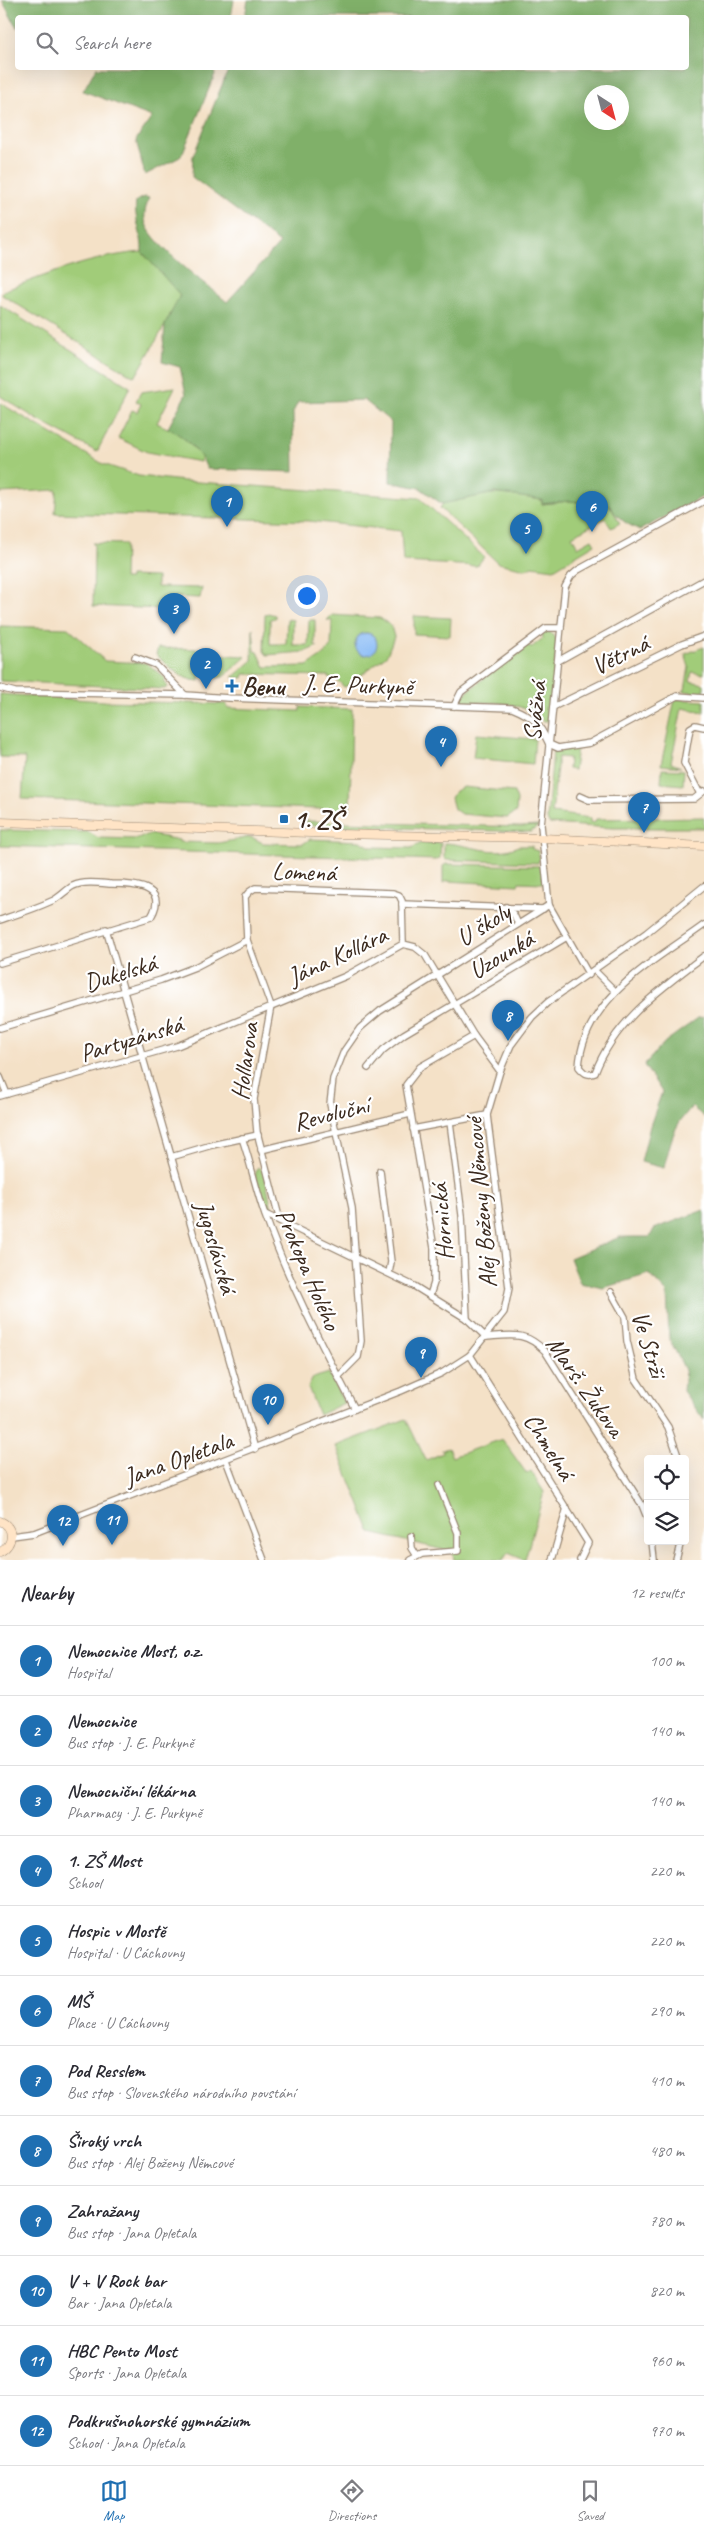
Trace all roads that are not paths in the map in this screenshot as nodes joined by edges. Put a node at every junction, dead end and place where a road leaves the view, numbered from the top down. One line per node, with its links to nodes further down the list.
1 (704, 501): 3 (street, Svážná)
2 (704, 580): 6 (street)
3 (561, 628): 6 (street, Svážná); 10 (street)
4 (704, 636): 11 (street, Větrná)
5 (135, 657): 8 (street)
6 (558, 661): 11 (street, Svážná)
7 (0, 688): 8 (street, J. E. Purkyně)
8 (185, 694): 10 (street, J. E. Purkyně)
9 (704, 698): 13 (street)
10 (454, 706): 13 (street, J. E. Purkyně)
11 (553, 707): 13 (street, Svážná)
12 (704, 727): 14 (street)
13 (549, 744): 17 (street, Svážná)
14 (702, 793): 15 (street)
15 (580, 796)
16 (0, 822): 17 (street)
17 (544, 838): 18 (street); 21 (street, Svážná)
18 (704, 846)
19 (704, 886): 33 (street, Alej Boženy Němcové)
20 (402, 904): 22 (street); 29 (street, Lomená); 30 (street)
21 (549, 905): 23 (street, U školy); 28 (street)
22 (506, 907): 23 (street); 25 (street)
23 (542, 909): 25 (street, U školy)
24 (0, 920): 27 (street)
25 (518, 924): 34 (street, U školy)
26 (704, 925): 35 (street)
27 (106, 929): 32 (street); 36 (street, Jugoslávská)
28 (566, 937): 33 (street); 37 (street, Uzounká)
29 (246, 940): 36 (street, Dukelská); 38 (street, Lomená)
30 (403, 944): 34 (street, Jána Kollára); 38 (street, Jána Kollára)
31 (704, 956): 35 (street)
32 (0, 963)
33 (592, 973): 35 (street); 43 (street, Alej Boženy Němcové)
34 (436, 974): 37 (street, Jána Kollára); 51 (street, U školy)
35 (615, 991)
36 (123, 992): 39 (street, Dukelská); 41 (street, Jugoslávská)
37 (454, 1004): 40 (street, Jána Kollára); 42 (street, Uzounká)
38 (271, 1006): 41 (street, Partyzánská); 52 (street, Hollarova)
39 (0, 1028)
40 (474, 1036): 43 (street, Jána Kollára); 47 (street)
41 (142, 1056): 45 (street, Partyzánská); 55 (street, Jugoslávská)
42 (368, 1068)
43 (500, 1070): 48 (street, Alej Boženy Němcové)
44 (0, 1076): 45 (street)
45 (7, 1094): 46 (street, Partyzánská)
46 (0, 1096)
47 (410, 1114): 50 (street); 51 (street, Revoluční)
48 (488, 1115): 49 (street); 64 (street, Alej Boženy Němcové)
49 (450, 1122): 50 (street); 63 (street, Hornická)
50 (413, 1129): 62 (street)
51 (336, 1130): 54 (street, Revoluční); 59 (street, U školy)
52 (258, 1135): 53 (street); 54 (street, Hollarova)
53 (242, 1138): 55 (street); 57 (street, Prokopa Holého)
54 (261, 1150): 58 (street, Prokopa Holého)
55 (171, 1157): 68 (street, Jugoslávská)
56 (380, 1171): 60 (street)
57 (265, 1214): 58 (street); 66 (street, Prokopa Holého)
58 (280, 1221): 59 (street)
59 (356, 1258): 60 (street); 66 (street, U školy)
60 (389, 1273): 62 (street)
61 (611, 1292): 69 (street, Ve Strži)
62 (430, 1295): 63 (street)
63 (467, 1319): 64 (street)
64 (486, 1337): 65 (street, Jana Opletala); 73 (street, Marš. Žukova)
65 (470, 1355): 67 (street, Jana Opletala); 72 (street, Chmelná)
66 (338, 1377): 67 (street, Prokopa Holého)
67 (355, 1409): 68 (street, Jana Opletala)
68 (255, 1449): 70 (street, Jana Opletala)
69 (678, 1455)
70 (226, 1460): 75 (street, Jana Opletala); 82 (street)
71 (439, 1485): 80 (street)
72 (567, 1508): 84 (street); 85 (street, Chmelná)
73 (644, 1510)
74 (0, 1521): 75 (street)
75 (12, 1536): 79 (street)
76 (411, 1536): 80 (street)
77 (652, 1545): 86 (street)
78 (681, 1545): 87 (street)
79 (0, 1552): 81 (street)
80 (417, 1556): 83 (street)
81 (3, 1560)
82 (264, 1560)
83 (410, 1560)
84 (552, 1560)
85 (580, 1560)
86 (654, 1560)
87 (676, 1560)

